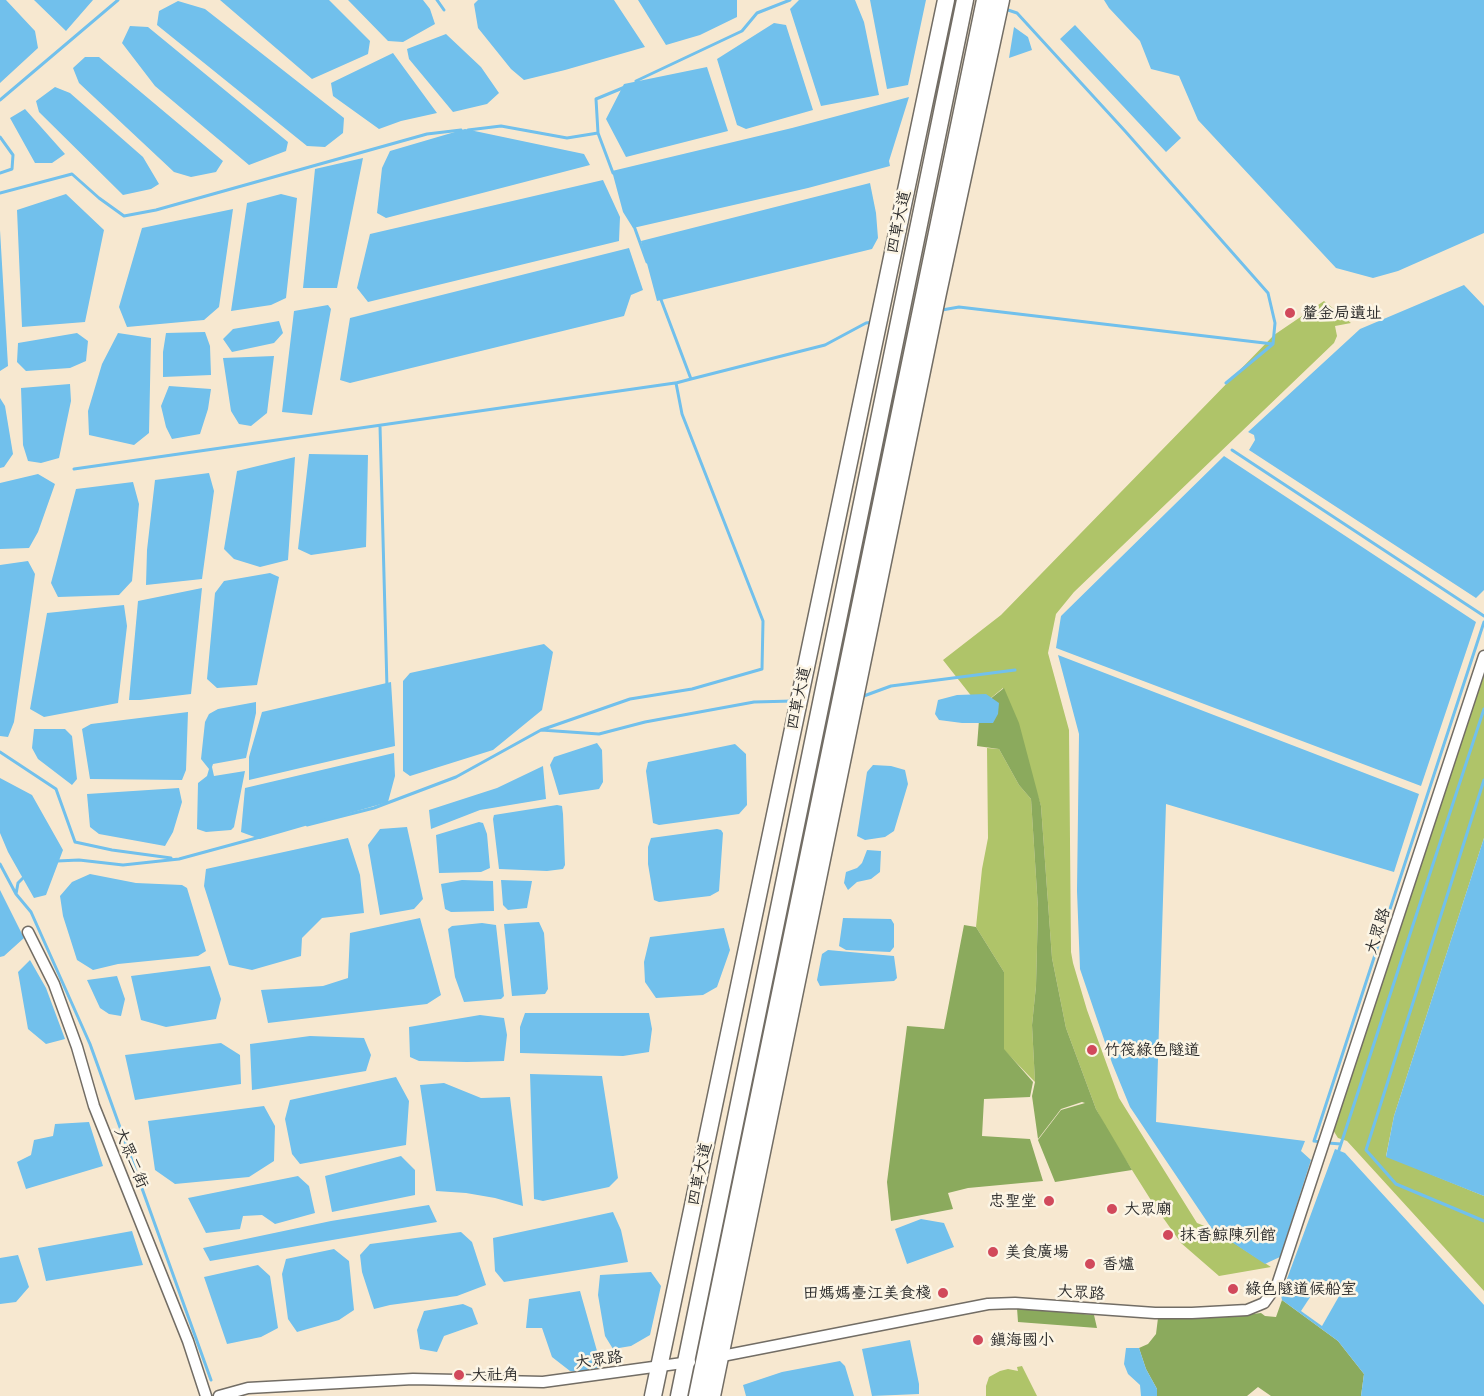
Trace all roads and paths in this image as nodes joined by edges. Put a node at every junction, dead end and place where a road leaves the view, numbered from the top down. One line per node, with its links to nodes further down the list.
1 (946, 0): 9 (street, 四草大道)
2 (965, 0): 8 (street, 四草大道)
3 (986, 0): 7 (street)
4 (1001, 0): 7 (street)
5 (1484, 656): 7 (street, 大眾路)
6 (28, 932): 10 (street, 大眾二街)
7 (712, 1358): 8 (street, 大眾路); 14 (street); 15 (street)
8 (685, 1363): 9 (street, 大眾路); 13 (street, 四草大道)
9 (659, 1367): 11 (street, 大眾路); 12 (street, 四草大道)
10 (206, 1396)
11 (219, 1396)
12 (653, 1396)
13 (679, 1396)
14 (697, 1396)
15 (712, 1396)

